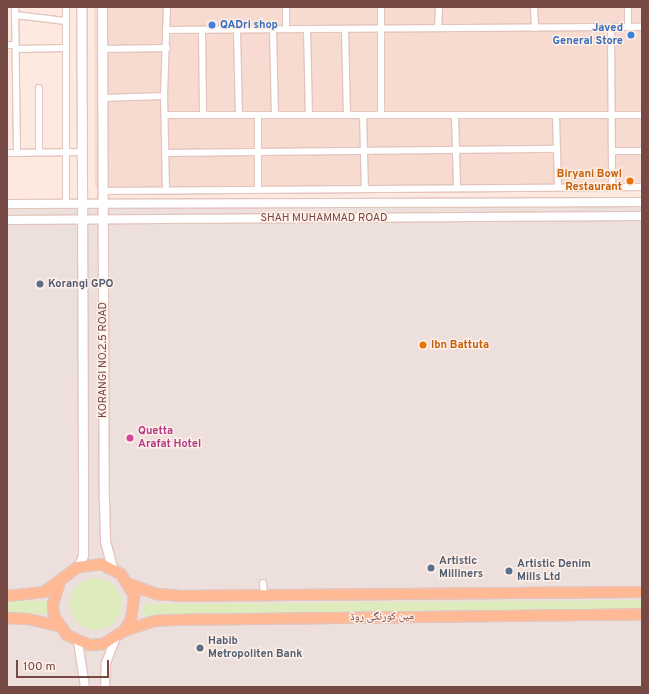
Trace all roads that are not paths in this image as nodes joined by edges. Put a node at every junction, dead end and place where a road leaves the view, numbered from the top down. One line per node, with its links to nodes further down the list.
1 (15, 7): 11 (street)
2 (66, 7): 12 (street)
3 (81, 7): 55 (main road, KORANGI NO.2.5 ROAD)
4 (102, 7): 30 (main road, KORANGI NO.2.5 ROAD)
5 (167, 7): 23 (street)
6 (286, 7): 19 (street)
7 (381, 7): 22 (street)
8 (438, 7): 15 (street)
9 (534, 7): 16 (street)
10 (628, 7): 13 (street)
11 (15, 15): 12 (street); 27 (street)
12 (66, 21): 28 (street)
13 (628, 27): 14 (street); 17 (street)
14 (642, 27)
15 (438, 28): 16 (street); 22 (street)
16 (535, 28): 17 (street)
17 (610, 28): 45 (street)
18 (273, 29): 19 (street); 25 (street); 39 (street)
19 (286, 29): 20 (street)
20 (307, 29): 21 (street); 40 (street)
21 (345, 29): 22 (street); 41 (street)
22 (381, 29): 43 (street)
23 (166, 30): 24 (street); 29 (street)
24 (202, 30): 25 (street); 34 (street)
25 (237, 30): 37 (street)
26 (7, 45): 27 (street)
27 (16, 47): 28 (street); 57 (street)
28 (66, 48): 54 (street)
29 (167, 48): 30 (street); 32 (street)
30 (102, 50): 33 (main road, KORANGI NO.2.5 ROAD)
31 (39, 88): 53 (street)
32 (164, 96): 33 (street); 36 (street)
33 (102, 98): 66 (main road, KORANGI NO.2.5 ROAD)
34 (202, 114): 36 (street); 37 (street)
35 (556, 114): 44 (street); 45 (street); 47 (street)
36 (165, 115): 58 (street)
37 (239, 115): 38 (street)
38 (258, 115): 39 (street); 49 (street)
39 (275, 115): 40 (street)
40 (309, 115): 41 (street)
41 (347, 115): 42 (street)
42 (363, 115): 43 (street); 50 (street)
43 (381, 115): 44 (street)
44 (455, 115): 48 (street)
45 (612, 115): 46 (street); 51 (street)
46 (642, 115)
47 (557, 149): 48 (street); 59 (street)
48 (456, 150): 50 (street); 62 (street)
49 (258, 151): 50 (street); 58 (street); 65 (street)
50 (364, 151): 63 (street)
51 (612, 151): 52 (street); 60 (street)
52 (642, 151)
53 (39, 152): 54 (street); 57 (street)
54 (67, 152): 55 (street); 70 (street)
55 (82, 152): 71 (main road, KORANGI NO.2.5 ROAD)
56 (7, 153): 57 (street)
57 (17, 153)
58 (166, 153): 64 (street)
59 (558, 187): 60 (street); 62 (street)
60 (612, 187): 61 (street)
61 (642, 187)
62 (457, 188): 63 (street)
63 (365, 189): 65 (street)
64 (166, 190): 65 (street); 66 (street)
65 (258, 190)
66 (102, 191): 72 (main road, KORANGI NO.2.5 ROAD)
67 (467, 202): 68 (street, SHAH MUHAMMAD ROAD); 72 (street, SHAH MUHAMMAD ROAD); 74 (street)
68 (642, 202)
69 (7, 204): 70 (street, SHAH MUHAMMAD ROAD)
70 (66, 204): 71 (street, SHAH MUHAMMAD ROAD)
71 (82, 204): 72 (street, SHAH MUHAMMAD ROAD); 75 (main road, KORANGI NO.2.5 ROAD)
72 (103, 204): 77 (main road, KORANGI NO.2.5 ROAD)
73 (642, 216): 74 (street, SHAH MUHAMMAD ROAD)
74 (467, 217): 77 (street, SHAH MUHAMMAD ROAD)
75 (82, 219): 76 (street, SHAH MUHAMMAD ROAD); 77 (street, SHAH MUHAMMAD ROAD); 78 (main road, KORANGI NO.2.5 ROAD)
76 (7, 220)
77 (103, 220): 79 (main road, KORANGI NO.2.5 ROAD)
78 (78, 567): 79 (main road); 80 (main road)
79 (112, 568): 82 (main road)
80 (60, 581): 85 (main road); 88 (main road)
81 (263, 583): 84 (street)
82 (129, 584): 84 (main road, مین کورنگی روڈ); 89 (main road)
83 (642, 592): 84 (main road, مین کورنگی روڈ)
84 (264, 595)
85 (7, 596)
86 (642, 614): 89 (main road, مین کورنگی روڈ)
87 (7, 618): 88 (main road)
88 (59, 626): 91 (main road)
89 (124, 631): 90 (main road)
90 (115, 639): 91 (main road); 93 (street)
91 (78, 642): 92 (street)
92 (85, 687)
93 (105, 687)

